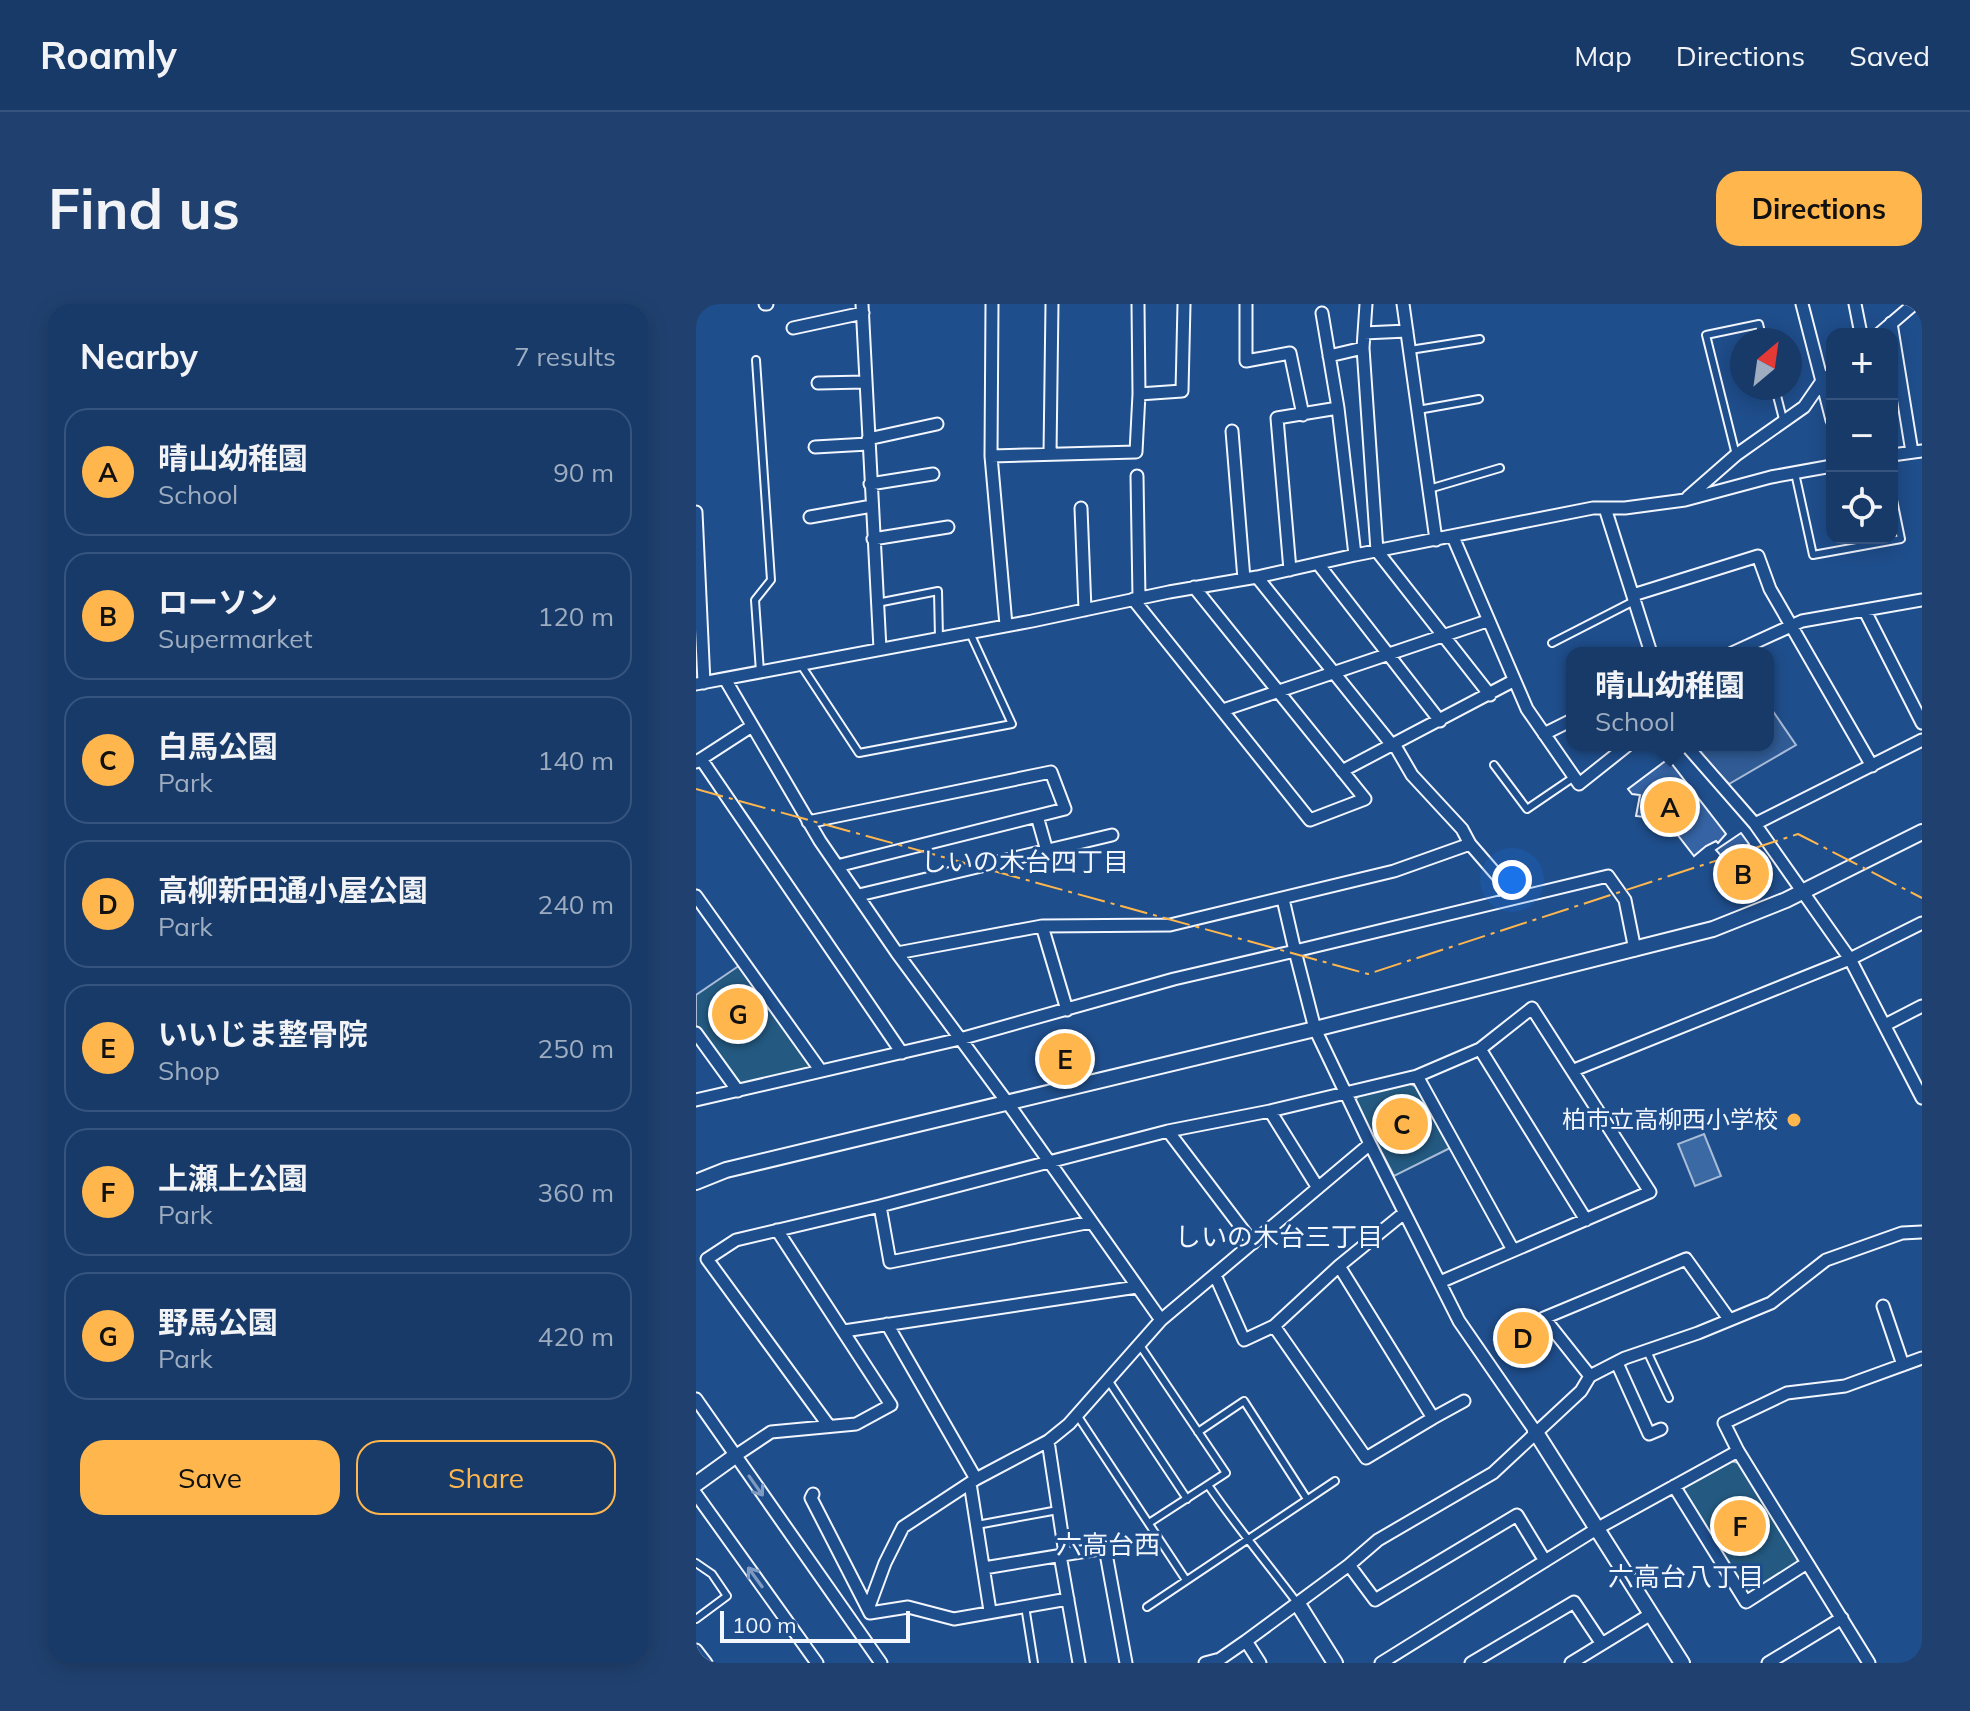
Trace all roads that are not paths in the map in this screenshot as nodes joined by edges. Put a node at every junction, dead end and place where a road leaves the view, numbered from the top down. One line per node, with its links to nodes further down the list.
1 (992, 304): 45 (street)
2 (1052, 304): 43 (street)
3 (1138, 304): 31 (street)
4 (1184, 304): 31 (street)
5 (1246, 304): 36 (street)
6 (1366, 304): 21 (street)
7 (1403, 304): 20 (street)
8 (1802, 304): 27 (street)
9 (1855, 304): 17 (street)
10 (1914, 304): 13 (street)
11 (862, 309): 14 (street); 29 (street)
12 (1322, 313): 25 (street)
13 (1891, 323): 18 (street); 42 (street)
14 (793, 328)
15 (1740, 328): 16 (lane)
16 (1760, 328)
17 (1860, 328)
18 (1886, 328)
19 (1730, 330): 44 (lane)
20 (1407, 331): 21 (street); 24 (street)
21 (1364, 333): 23 (street)
22 (1480, 339): 24 (lane)
23 (1363, 348): 25 (street); 65 (street)
24 (1410, 350): 35 (street)
25 (1329, 356): 34 (street)
26 (756, 360): 91 (lane)
27 (1826, 374)
28 (1826, 378): 37 (street)
29 (865, 382): 30 (street); 40 (street)
30 (818, 383)
31 (1139, 394): 43 (street)
32 (1479, 399): 35 (lane)
33 (1778, 400): 37 (lane)
34 (1338, 408): 36 (street); 66 (street)
35 (1418, 410): 52 (street)
36 (1303, 415): 68 (street)
37 (1784, 423): 44 (street)
38 (937, 424): 40 (street)
39 (1232, 431): 71 (street)
40 (868, 442): 41 (street); 51 (street)
41 (815, 447)
42 (1917, 451)
43 (1050, 454): 45 (street)
44 (1736, 455): 53 (street)
45 (991, 456): 80 (street)
46 (1826, 467): 48 (street)
47 (1500, 468): 52 (lane)
48 (1795, 473): 53 (street); 64 (lane)
49 (933, 474): 51 (street)
50 (1137, 476): 74 (street)
51 (870, 484): 54 (street)
52 (1429, 489): 62 (street)
53 (1685, 500): 56 (street)
54 (872, 506): 58 (street); 61 (street)
55 (1081, 508): 77 (street)
56 (1605, 508): 60 (street); 73 (street)
57 (696, 512): 69 (street)
58 (810, 517)
59 (948, 527): 61 (street)
60 (1453, 537): 62 (street); 79 (street)
61 (873, 539): 76 (street)
62 (1436, 540): 65 (street)
63 (1871, 544): 64 (lane)
64 (1859, 546)
65 (1377, 551): 66 (street); 83 (street)
66 (1355, 555): 67 (street)
67 (1319, 565): 68 (street); 89 (street)
68 (1290, 570): 70 (street)
69 (697, 577): 95 (street)
70 (1257, 577): 71 (street); 92 (street)
71 (1244, 579): 72 (street)
72 (1194, 587): 74 (street); 96 (street)
73 (1634, 598): 81 (street); 85 (lane); 86 (street)
74 (1136, 599): 77 (street); 98 (street)
75 (1922, 600): 78 (street)
76 (877, 603): 84 (lane); 88 (street)
77 (1085, 610): 80 (street)
78 (1865, 611): 81 (street); 101 (street)
79 (1487, 621): 83 (street); 94 (street)
80 (1006, 625): 82 (street)
81 (1790, 625): 87 (street); 110 (street)
82 (970, 633): 84 (street); 90 (lane)
83 (1445, 635): 89 (street); 97 (street)
84 (939, 638): 88 (street)
85 (1552, 643)
86 (1649, 647)
87 (1744, 647)
88 (880, 649): 90 (street)
89 (1389, 653): 92 (street); 99 (street)
90 (801, 665): 91 (street)
91 (760, 672): 93 (street)
92 (1334, 672): 96 (street); 105 (street)
93 (725, 679): 95 (street); 102 (street)
94 (1513, 681): 97 (street); 103 (street)
95 (700, 684)
96 (1278, 691): 98 (street); 111 (street)
97 (1490, 695): 99 (street)
98 (1223, 710): 111 (street)
99 (1440, 721): 105 (street)
100 (1566, 723): 103 (street)
101 (1922, 723)
102 (752, 726): 108 (street); 114 (street)
103 (1544, 734): 112 (street)
104 (1922, 740): 110 (street)
105 (1393, 744): 111 (street); 118 (street)
106 (1620, 751): 112 (street)
107 (1691, 751): 115 (street)
108 (698, 760): 139 (street)
109 (1494, 765): 112 (lane)
110 (1872, 766): 115 (street)
111 (1342, 771)
112 (1574, 777)
113 (1037, 816): 114 (street); 119 (street); 120 (street)
114 (808, 822): 120 (street)
115 (1755, 824): 121 (street)
116 (1922, 832): 121 (street)
117 (1112, 835): 119 (street)
118 (1470, 844): 124 (street); 125 (street)
119 (1047, 851): 122 (street)
120 (837, 866): 122 (street)
121 (1802, 893): 128 (street); 131 (street)
122 (859, 895): 130 (street)
123 (696, 896): 141 (street)
124 (1283, 899): 127 (street); 129 (street)
125 (1507, 900): 128 (street); 129 (street)
126 (1922, 923): 131 (street)
127 (1042, 926): 130 (street); 133 (street)
128 (1635, 950): 135 (street)
129 (1295, 951): 133 (street); 135 (street)
130 (897, 953): 137 (street)
131 (1850, 959): 134 (street); 140 (street)
132 (1922, 1006): 134 (street)
133 (1067, 1010): 137 (street)
134 (1885, 1025): 145 (street)
135 (1315, 1029): 144 (street); 147 (street)
136 (696, 1033): 143 (street)
137 (960, 1039): 139 (street); 147 (street)
138 (1480, 1049): 140 (street); 142 (street); 156 (street)
139 (902, 1053): 141 (street)
140 (1574, 1070): 156 (street)
141 (821, 1071): 143 (street)
142 (1417, 1076): 144 (street); 161 (street)
143 (738, 1091): 146 (street)
144 (1344, 1092): 148 (street); 150 (street)
145 (1921, 1094)
146 (696, 1100)
147 (1007, 1102): 151 (street); 152 (street)
148 (1270, 1111): 149 (street); 153 (street)
149 (1168, 1131): 151 (street); 160 (street)
150 (1370, 1144): 153 (street); 155 (street)
151 (1049, 1161): 154 (street); 157 (street)
152 (696, 1182)
153 (1318, 1188): 160 (street)
154 (880, 1206): 157 (street); 158 (street)
155 (1404, 1213): 162 (street); 164 (street)
156 (1586, 1220): 161 (street)
157 (1091, 1222): 165 (street)
158 (777, 1230): 171 (street); 184 (street)
159 (1922, 1232): 167 (street)
160 (1253, 1243): 163 (street)
161 (1513, 1250): 164 (street)
162 (1339, 1266): 170 (street); 183 (street)
163 (1215, 1275): 168 (street); 170 (street)
164 (1440, 1282): 186 (street)
165 (1137, 1287): 168 (street); 169 (street)
166 (1883, 1306): 176 (street)
167 (1729, 1319): 173 (street); 177 (street)
168 (1161, 1320): 172 (street)
169 (887, 1324): 171 (street); 191 (street)
170 (1274, 1326): 183 (street)
171 (844, 1331): 184 (street)
172 (1139, 1344): 178 (street); 187 (lane)
173 (1646, 1349): 175 (street); 179 (lane)
174 (1922, 1358): 176 (street)
175 (1617, 1363): 177 (street); 185 (street)
176 (1903, 1365): 189 (street)
177 (1590, 1376): 186 (street)
178 (1108, 1380): 182 (street); 198 (lane)
179 (1669, 1398)
180 (696, 1399): 190 (street)
181 (1464, 1401): 183 (street)
182 (1077, 1415): 188 (street); 201 (lane)
183 (1433, 1418)
184 (829, 1426): 190 (street)
185 (1661, 1429)
186 (1535, 1431): 203 (street); 209 (street)
187 (1198, 1432): 194 (lane); 199 (lane)
188 (1048, 1441): 191 (street); 200 (street)
189 (1738, 1451): 195 (street); 208 (street)
190 (735, 1456): 193 (street); 221 (street, one-way to 221)
191 (973, 1481): 202 (street); 216 (street)
192 (1335, 1481): 199 (lane)
193 (696, 1484)
194 (1208, 1485): 198 (lane); 204 (lane)
195 (1674, 1486): 203 (street); 208 (street)
196 (696, 1494): 227 (street, one-way to 196)
197 (813, 1494): 216 (street)
198 (1187, 1499): 201 (lane)
199 (1307, 1499): 204 (lane)
200 (1058, 1510): 202 (lane); 205 (street)
201 (1149, 1523): 211 (lane)
202 (977, 1525): 210 (street)
203 (1598, 1528): 206 (street); 218 (street)
204 (1248, 1539): 211 (lane); 213 (lane)
205 (1062, 1554): 210 (street); 212 (street); 231 (street)
206 (1545, 1561): 209 (street); 225 (street)
207 (696, 1563): 220 (lane)
208 (1807, 1563): 219 (street)
209 (1349, 1565): 213 (street)
210 (984, 1568): 217 (street)
211 (1186, 1580): 215 (lane)
212 (1068, 1599): 214 (street); 230 (street)
213 (1298, 1604): 222 (street); 234 (street)
214 (1025, 1606): 217 (street); 229 (lane)
215 (1147, 1607)
216 (869, 1610): 217 (street); 221 (street)
217 (990, 1611)
218 (1651, 1614): 223 (street); 238 (street)
219 (1842, 1618): 239 (street); 240 (street)
220 (696, 1619)
221 (853, 1622): 228 (street)
222 (1246, 1641): 232 (street); 233 (street)
223 (1602, 1644): 236 (street); 237 (street)
224 (696, 1650): 226 (street)
225 (1400, 1658): 235 (street)
226 (706, 1663)
227 (817, 1663)
228 (881, 1663)
229 (1034, 1663)
230 (1079, 1663)
231 (1126, 1663)
232 (1205, 1663)
233 (1260, 1663)
234 (1335, 1663)
235 (1381, 1663)
236 (1471, 1663)
237 (1571, 1663)
238 (1682, 1663)
239 (1768, 1663)
240 (1869, 1663)

